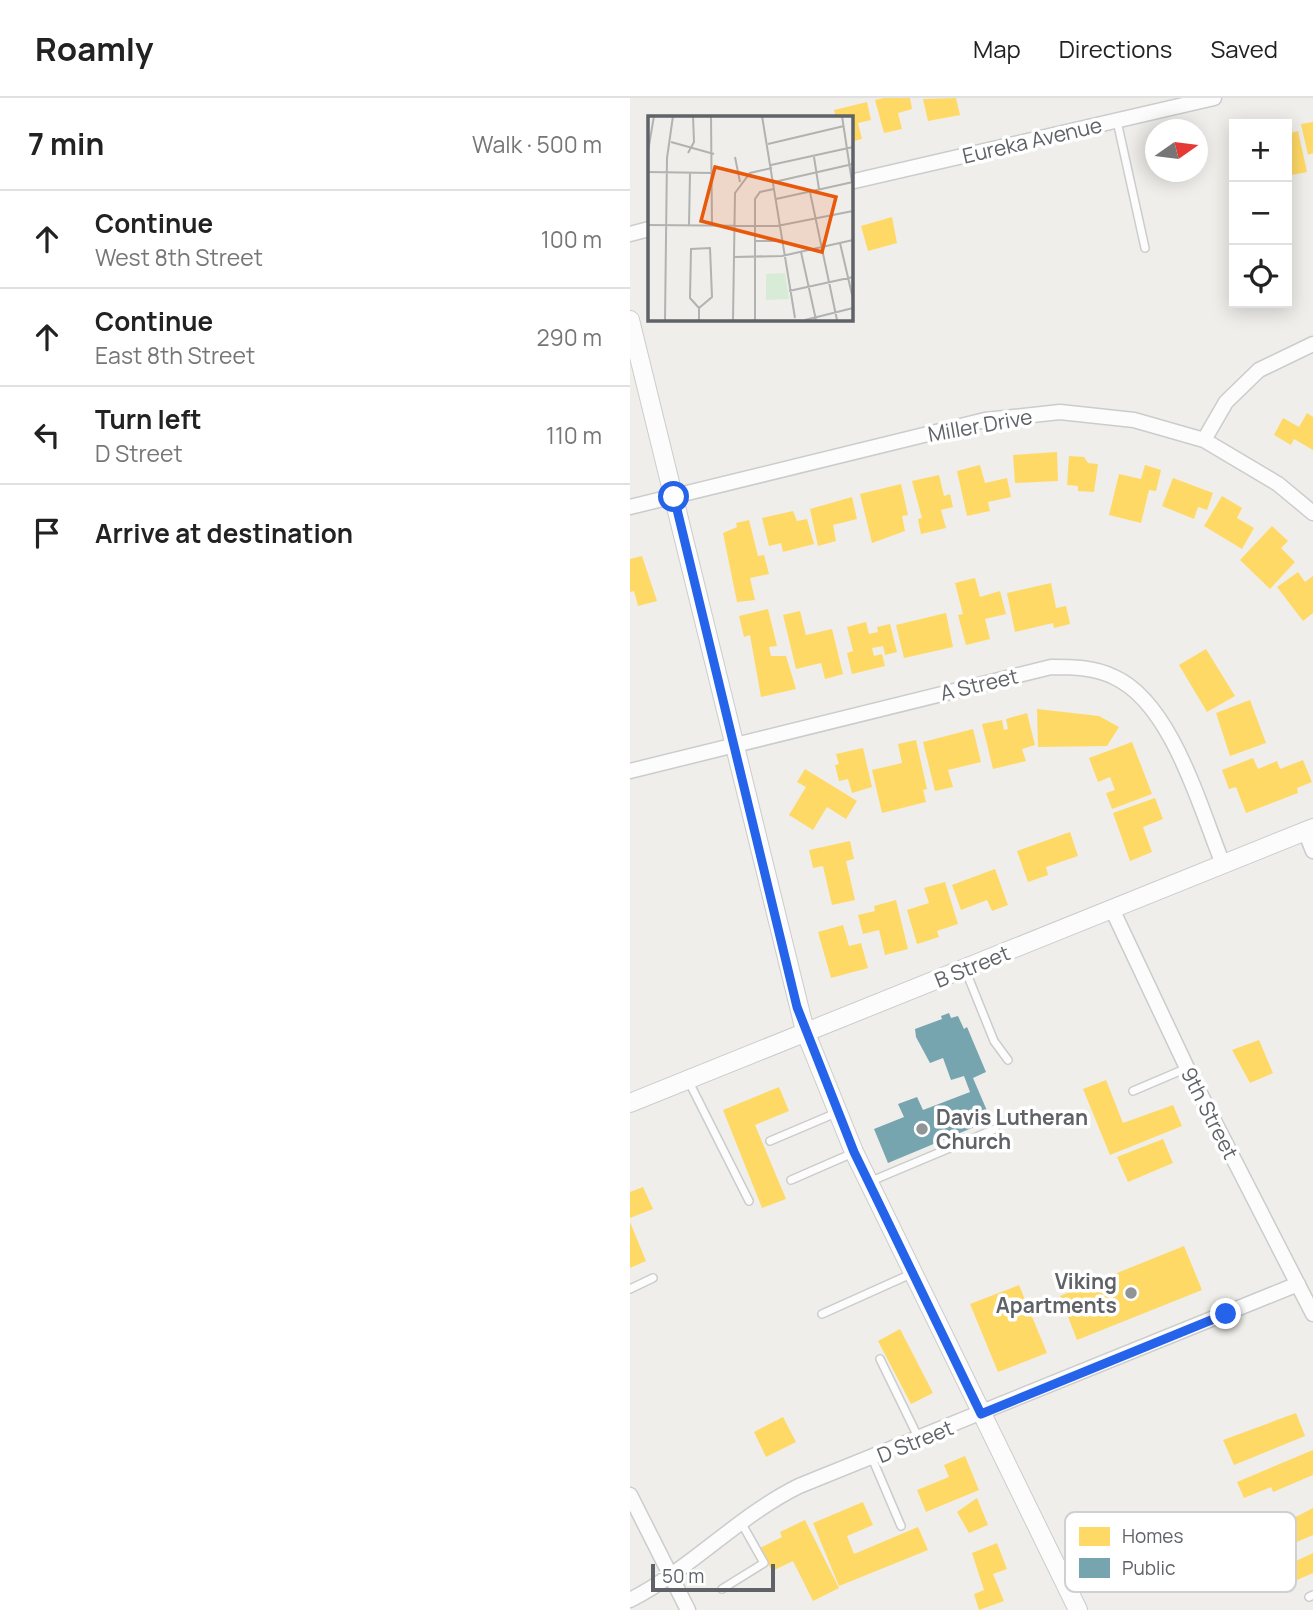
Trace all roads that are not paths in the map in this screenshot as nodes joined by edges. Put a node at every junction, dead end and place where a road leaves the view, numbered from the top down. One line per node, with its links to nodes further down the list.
1 (1214, 98): 2 (street, Eureka Avenue)
2 (1117, 121): 3 (street, Eureka Avenue); 6 (lane)
3 (852, 183)
4 (648, 229): 5 (street)
5 (630, 234)
6 (1145, 248)
7 (630, 320): 10 (street)
8 (1313, 344): 9 (street)
9 (1204, 440): 10 (street, Miller Drive); 12 (street, Miller Drive)
10 (674, 497): 11 (street, Miller Drive); 13 (street)
11 (630, 508)
12 (1313, 513)
13 (733, 744): 14 (street, A Street); 17 (street, A Street); 20 (street)
14 (630, 771)
15 (1309, 829): 16 (street); 17 (street, B Street)
16 (1313, 851)
17 (1223, 864): 18 (street, B Street)
18 (1112, 909): 19 (street, B Street); 22 (street, 9th Street)
19 (965, 968): 20 (street, B Street); 21 (lane)
20 (806, 1031): 23 (street, B Street); 26 (street)
21 (1009, 1060)
22 (1187, 1068): 24 (lane); 35 (street, 9th Street)
23 (688, 1080): 25 (street, B Street); 32 (lane)
24 (1133, 1091)
25 (630, 1102)
26 (837, 1113): 28 (lane); 29 (street)
27 (995, 1129): 31 (lane)
28 (770, 1142)
29 (854, 1152): 30 (lane); 31 (street)
30 (790, 1180)
31 (868, 1182): 33 (street)
32 (749, 1200)
33 (912, 1274): 37 (lane); 40 (street)
34 (653, 1278): 36 (lane)
35 (1298, 1284): 38 (street, 9th Street); 40 (street, D Street)
36 (630, 1289)
37 (822, 1314)
38 (1313, 1314)
39 (880, 1359): 41 (lane)
40 (981, 1414): 41 (street, D Street); 47 (street)
41 (919, 1440): 42 (street, D Street)
42 (872, 1458): 44 (street, D Street); 45 (lane)
43 (630, 1495): 46 (street)
44 (742, 1524): 46 (street, D Street); 48 (lane)
45 (901, 1526)
46 (671, 1576): 50 (street, D Street); 51 (street)
47 (1065, 1584)
48 (722, 1589)
49 (1069, 1592): 52 (street)
50 (630, 1600)
51 (688, 1610)
52 (1078, 1610)

